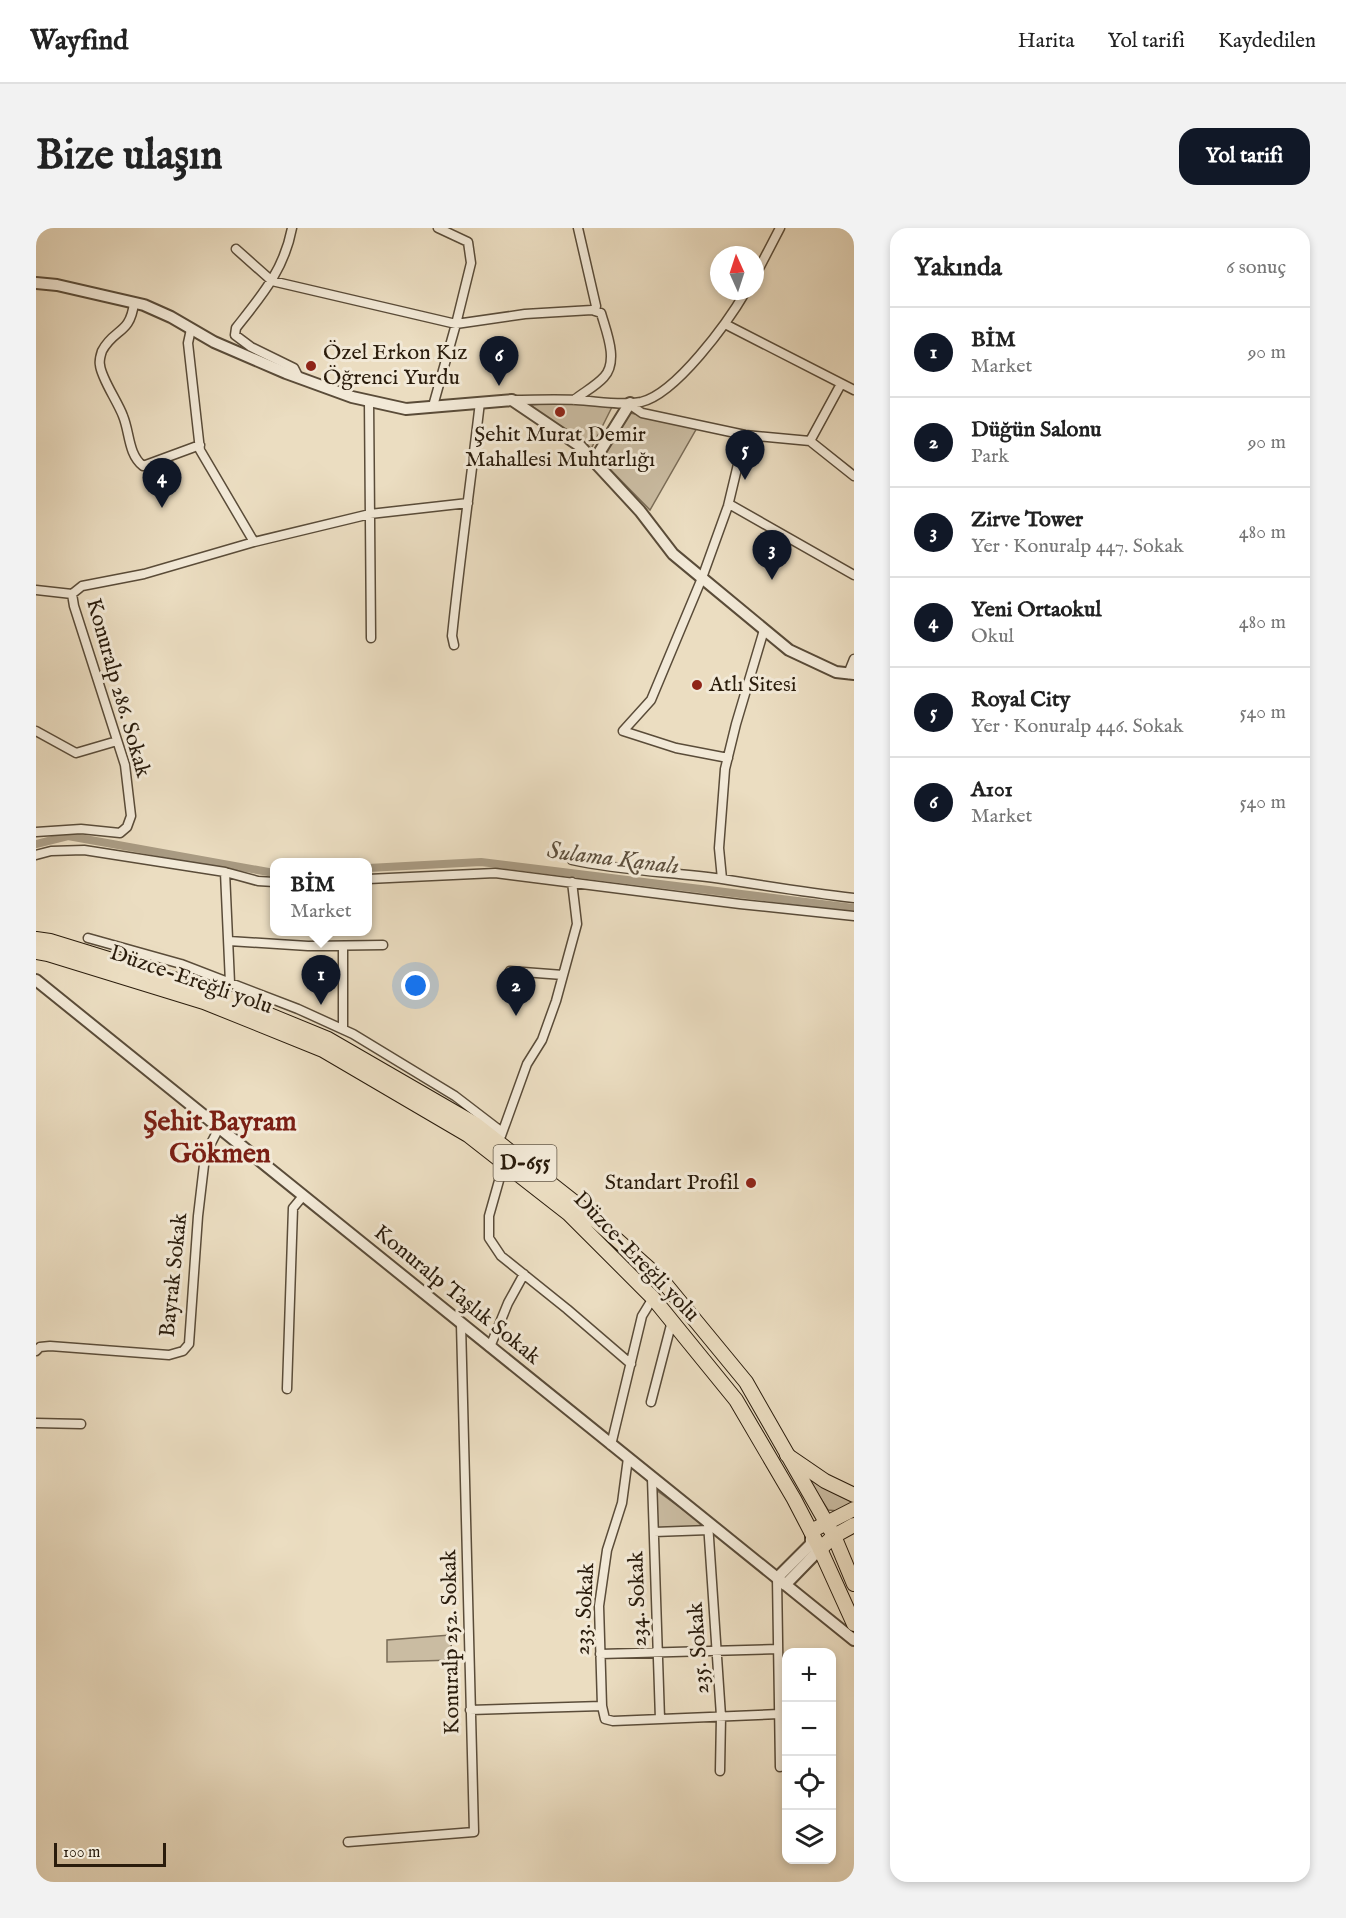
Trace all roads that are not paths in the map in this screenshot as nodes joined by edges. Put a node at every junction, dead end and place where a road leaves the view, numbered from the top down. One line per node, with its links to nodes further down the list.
1 (292, 228): 8 (street)
2 (438, 228): 5 (street)
3 (578, 228): 12 (street)
4 (780, 228): 7 (street)
5 (454, 232): 13 (street)
6 (236, 249): 8 (street)
7 (764, 259)
8 (272, 281): 13 (street); 16 (street)
9 (36, 283): 11 (street)
10 (740, 300): 14 (street)
11 (134, 303): 15 (street); 27 (street)
12 (595, 311): 13 (street); 21 (street)
13 (456, 324): 24 (street)
14 (725, 324): 17 (street); 23 (street)
15 (191, 329): 16 (street); 27 (street)
16 (299, 378): 19 (street)
17 (841, 384): 18 (street); 26 (street)
18 (854, 389)
19 (369, 400): 24 (street); 32 (street)
20 (512, 400): 21 (street); 22 (street); 28 (street)
21 (574, 400): 23 (street)
22 (480, 402): 24 (street); 30 (street)
23 (629, 404): 25 (street); 28 (street)
24 (433, 406)
25 (745, 435): 26 (street); 31 (street)
26 (810, 441): 29 (street)
27 (200, 445): 33 (street)
28 (594, 461): 35 (street)
29 (854, 476)
30 (468, 503): 32 (street, Konuralp 286. Sokak); 40 (street)
31 (729, 504): 34 (street); 35 (street)
32 (370, 514): 33 (street, Konuralp 286. Sokak); 39 (street)
33 (254, 542): 37 (street, Konuralp 286. Sokak)
34 (854, 575)
35 (702, 578): 38 (street); 45 (street)
36 (36, 590): 37 (street)
37 (72, 594): 44 (street, Konuralp 286. Sokak)
38 (764, 630): 42 (street); 45 (street)
39 (371, 638)
40 (454, 645)
41 (854, 659): 42 (street)
42 (851, 674)
43 (36, 731): 44 (street)
44 (117, 741): 46 (street, Konuralp 286. Sokak)
45 (728, 758): 51 (street)
46 (36, 832)
47 (36, 855): 49 (street)
48 (572, 860): 51 (street)
49 (225, 872): 52 (street); 58 (street)
50 (372, 879): 53 (street)
51 (722, 879): 54 (street)
52 (270, 882)
53 (572, 882): 55 (street); 63 (street)
54 (854, 897)
55 (854, 916)
56 (88, 938): 65 (street)
57 (36, 939): 68 (main road, Düzce-Ereğli yolu / D-655)
58 (229, 941): 60 (street); 65 (street)
59 (383, 945): 60 (street)
60 (343, 946): 66 (street)
61 (36, 952): 69 (main road, Düzce-Ereğli yolu)
62 (510, 971): 63 (street)
63 (563, 975): 68 (street)
64 (36, 980): 67 (street, Konuralp Taşlık Sokak)
65 (230, 983): 66 (street)
66 (342, 1029): 68 (street)
67 (219, 1128): 70 (street, Konuralp Taşlık Sokak); 76 (street, Bayrak Sokak)
68 (500, 1137): 83 (main road, Düzce-Ereğli yolu / D-655)
69 (504, 1163): 71 (street); 72 (main road, Düzce-Ereğli yolu)
70 (303, 1196): 74 (street, Konuralp Taşlık Sokak); 78 (street)
71 (524, 1274): 75 (street); 77 (street)
72 (653, 1298): 73 (main road, Düzce-Ereğli yolu); 77 (street)
73 (672, 1321): 79 (street); 91 (main road, Düzce-Ereğli yolu)
74 (461, 1324): 75 (street, Konuralp Taşlık Sokak); 104 (street, Konuralp 252. Sokak)
75 (490, 1347): 82 (street, Konuralp Taşlık Sokak)
76 (36, 1351)
77 (631, 1364): 82 (street)
78 (287, 1389)
79 (651, 1402)
80 (36, 1424): 81 (street)
81 (81, 1424)
82 (611, 1445): 84 (street, Konuralp Taşlık Sokak)
83 (787, 1455): 86 (main road); 88 (main road, Düzce-Ereğli yolu / D-655)
84 (628, 1458): 85 (street, Konuralp Taşlık Sokak); 102 (street, 233. Sokak)
85 (652, 1478): 90 (street, Konuralp Taşlık Sokak); 92 (street, 234. Sokak)
86 (854, 1496)
87 (854, 1509): 88 (main road)
88 (826, 1522): 91 (main road); 93 (main road, Düzce-Ereğli yolu / D-655)
89 (854, 1525): 93 (main road)
90 (709, 1527): 92 (street); 95 (street, Konuralp Taşlık Sokak); 100 (street, 235. Sokak)
91 (811, 1531): 94 (main road, Düzce-Ereğli yolu); 95 (street)
92 (654, 1532): 101 (street, 234. Sokak)
93 (834, 1536): 94 (main road); 96 (main road, Düzce-Ereğli yolu / D-655)
94 (820, 1549): 95 (street); 97 (main road, Düzce-Ereğli yolu)
95 (781, 1581): 98 (street, Konuralp Taşlık Sokak); 99 (street)
96 (854, 1584)
97 (854, 1624)
98 (854, 1640)
99 (778, 1648): 100 (street); 105 (street)
100 (717, 1651): 101 (street); 106 (street, 235. Sokak)
101 (658, 1652): 102 (street); 107 (street, 234. Sokak)
102 (600, 1654): 103 (street, 233. Sokak)
103 (602, 1706): 104 (street); 107 (street)
104 (470, 1710): 110 (street, Konuralp 252. Sokak)
105 (779, 1713): 106 (street); 108 (street)
106 (721, 1716): 107 (street); 109 (street, 235. Sokak)
107 (660, 1719)
108 (780, 1767)
109 (720, 1771)
110 (348, 1842)

